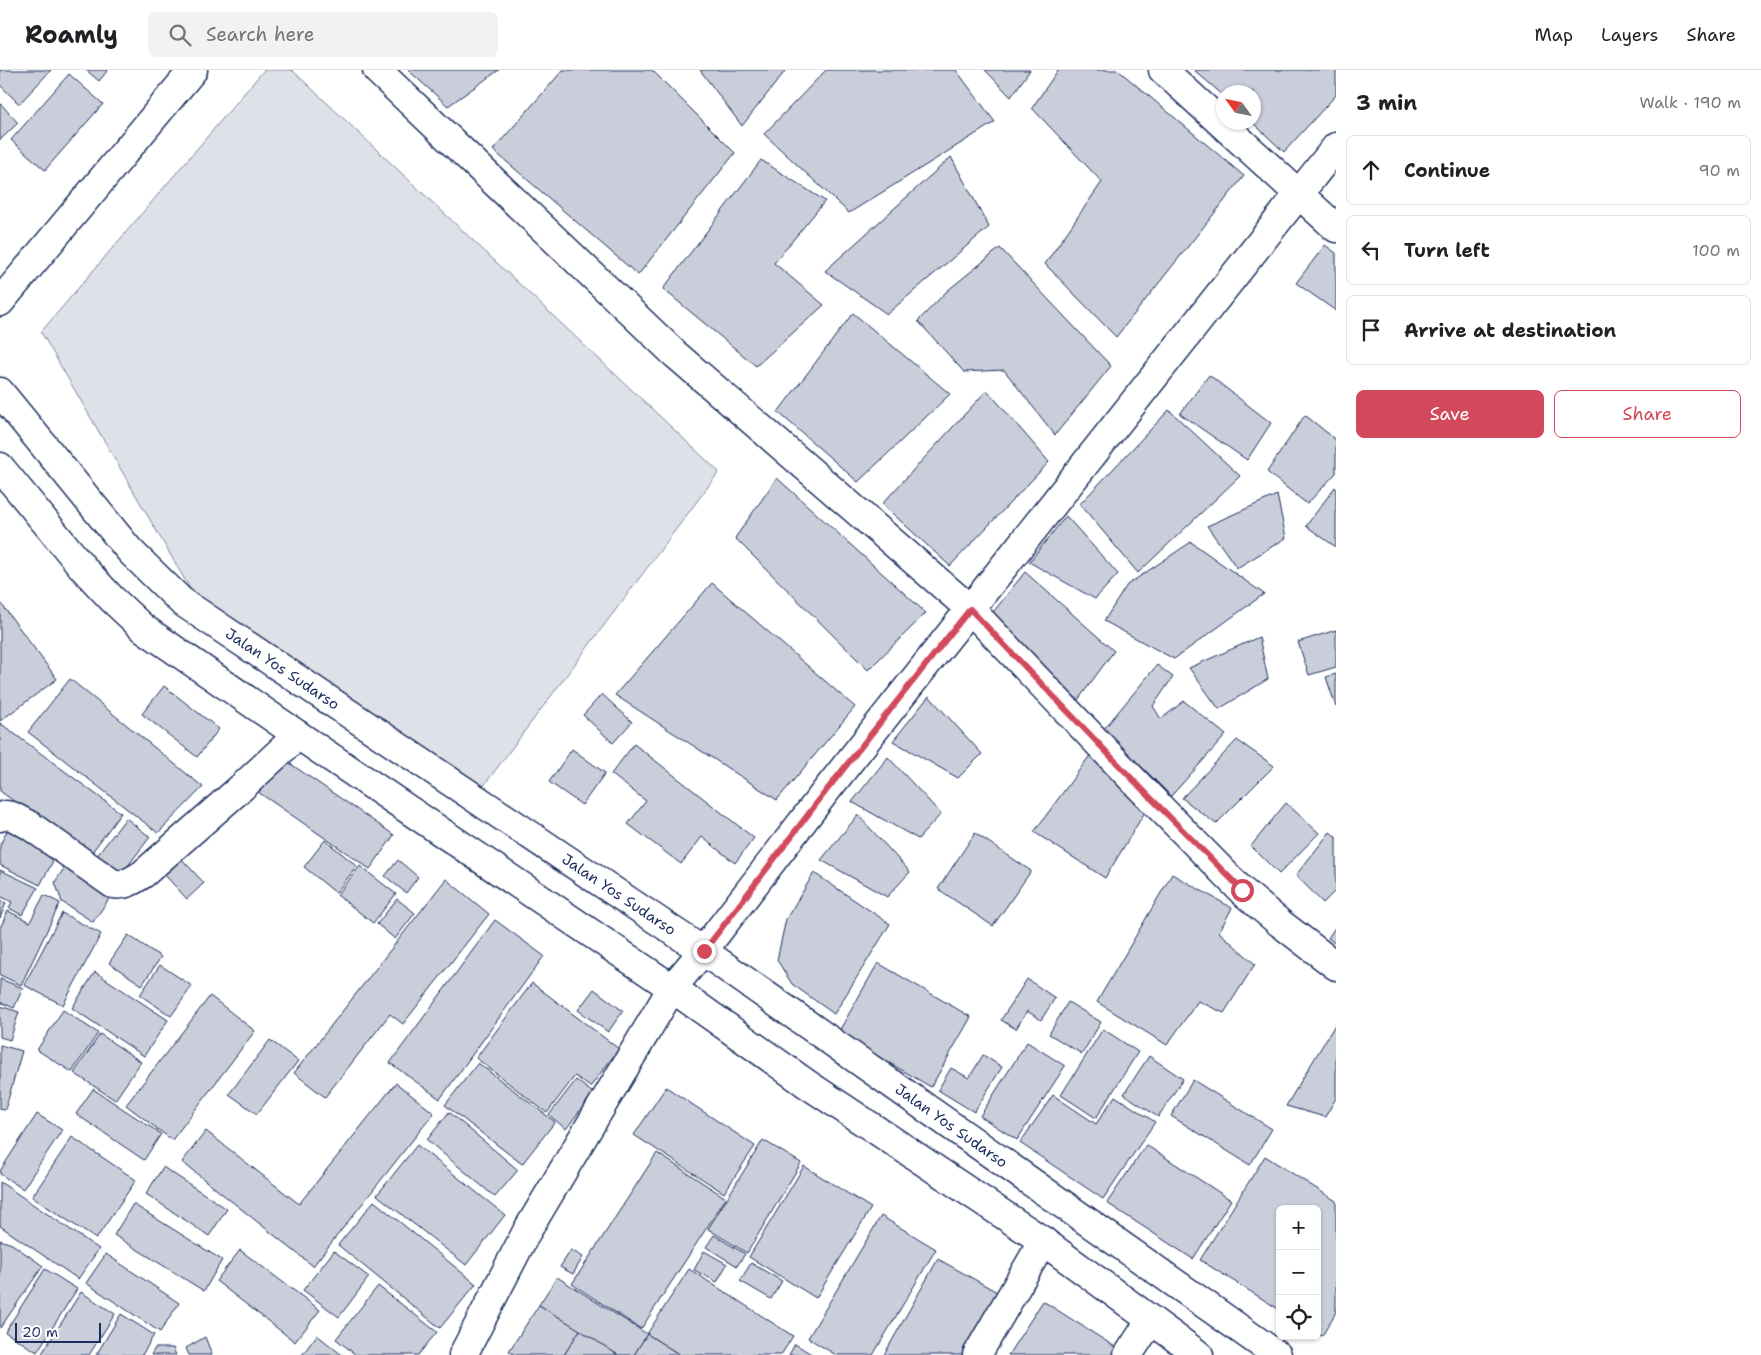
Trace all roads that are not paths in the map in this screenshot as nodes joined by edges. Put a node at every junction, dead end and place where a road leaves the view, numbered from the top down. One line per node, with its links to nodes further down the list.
1 (193, 70): 7 (main road)
2 (376, 70): 10 (main road)
3 (1163, 70): 5 (main road)
4 (1336, 148): 5 (main road)
5 (1300, 194): 6 (main road); 10 (main road)
6 (1336, 228)
7 (0, 302)
8 (0, 392): 13 (main road, Jalan Yos Sudarso)
9 (0, 467): 11 (main road)
10 (970, 609): 13 (main road); 14 (main road)
11 (298, 735): 12 (main road); 15 (main road)
12 (0, 816)
13 (704, 951): 15 (main road); 22 (main road, Jalan Yos Sudarso)
14 (1336, 966)
15 (672, 988): 16 (main road); 18 (main road)
16 (1043, 1241): 17 (main road); 19 (main road)
17 (1151, 1320): 20 (main road); 21 (main road)
18 (463, 1355)
19 (977, 1355)
20 (1128, 1355)
21 (1199, 1355)
22 (1277, 1355)

